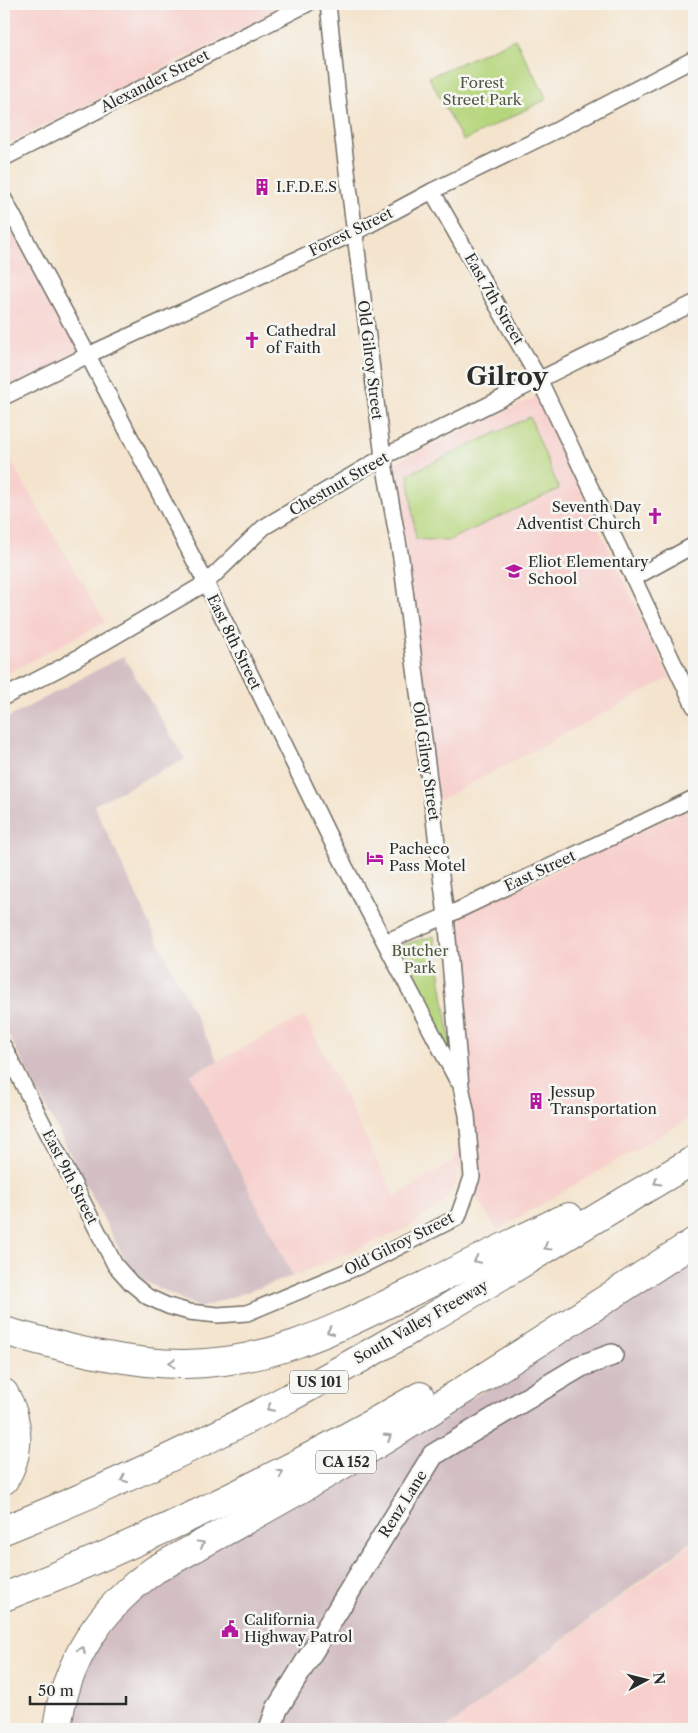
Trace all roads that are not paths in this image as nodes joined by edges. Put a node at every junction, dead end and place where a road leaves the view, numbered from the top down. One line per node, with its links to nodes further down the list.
1 (307, 4): 4 (street, Alexander Street)
2 (328, 4): 7 (street, Old Gilroy Street)
3 (694, 59): 5 (street, Forest Street)
4 (4, 158)
5 (432, 191): 7 (street, Forest Street); 10 (street, East 7th Street)
6 (4, 199): 9 (street, East 8th Street)
7 (354, 233): 9 (street, Forest Street); 12 (street, Old Gilroy Street)
8 (694, 303): 10 (street, Chestnut Street)
9 (88, 355): 11 (street, Forest Street); 15 (street, East 8th Street)
10 (540, 380): 12 (street, Chestnut Street); 14 (street, East 7th Street)
11 (4, 396)
12 (383, 458): 15 (street, Chestnut Street); 19 (street, Old Gilroy Street)
13 (694, 545): 14 (street)
14 (634, 578): 17 (street, East 7th Street)
15 (206, 583): 16 (street, Chestnut Street); 20 (street, East 8th Street)
16 (4, 697)
17 (694, 706)
18 (694, 798): 19 (street, East Street)
19 (446, 916): 20 (street, East Street); 22 (street, Old Gilroy Street)
20 (385, 942): 22 (street, East 8th Street)
21 (4, 1048): 27 (street, East 9th Street)
22 (461, 1086): 27 (street, Old Gilroy Street)
23 (694, 1160): 24 (highway, South Valley Freeway / US 101, one-way to 24)
24 (619, 1204): 28 (highway, one-way to 28); 33 (highway, South Valley Freeway / US 101, one-way to 33)
25 (694, 1234): 32 (highway, one-way to 25)
26 (694, 1242): 36 (highway, CA 152, one-way to 26)
27 (148, 1297)
28 (4, 1331)
29 (612, 1354): 37 (street, Renz Lane)
30 (4, 1393): 31 (highway)
31 (4, 1480)
32 (236, 1495): 34 (highway); 35 (highway)
33 (4, 1530)
34 (4, 1597)
35 (4, 1617)
36 (57, 1729)
37 (270, 1729)

